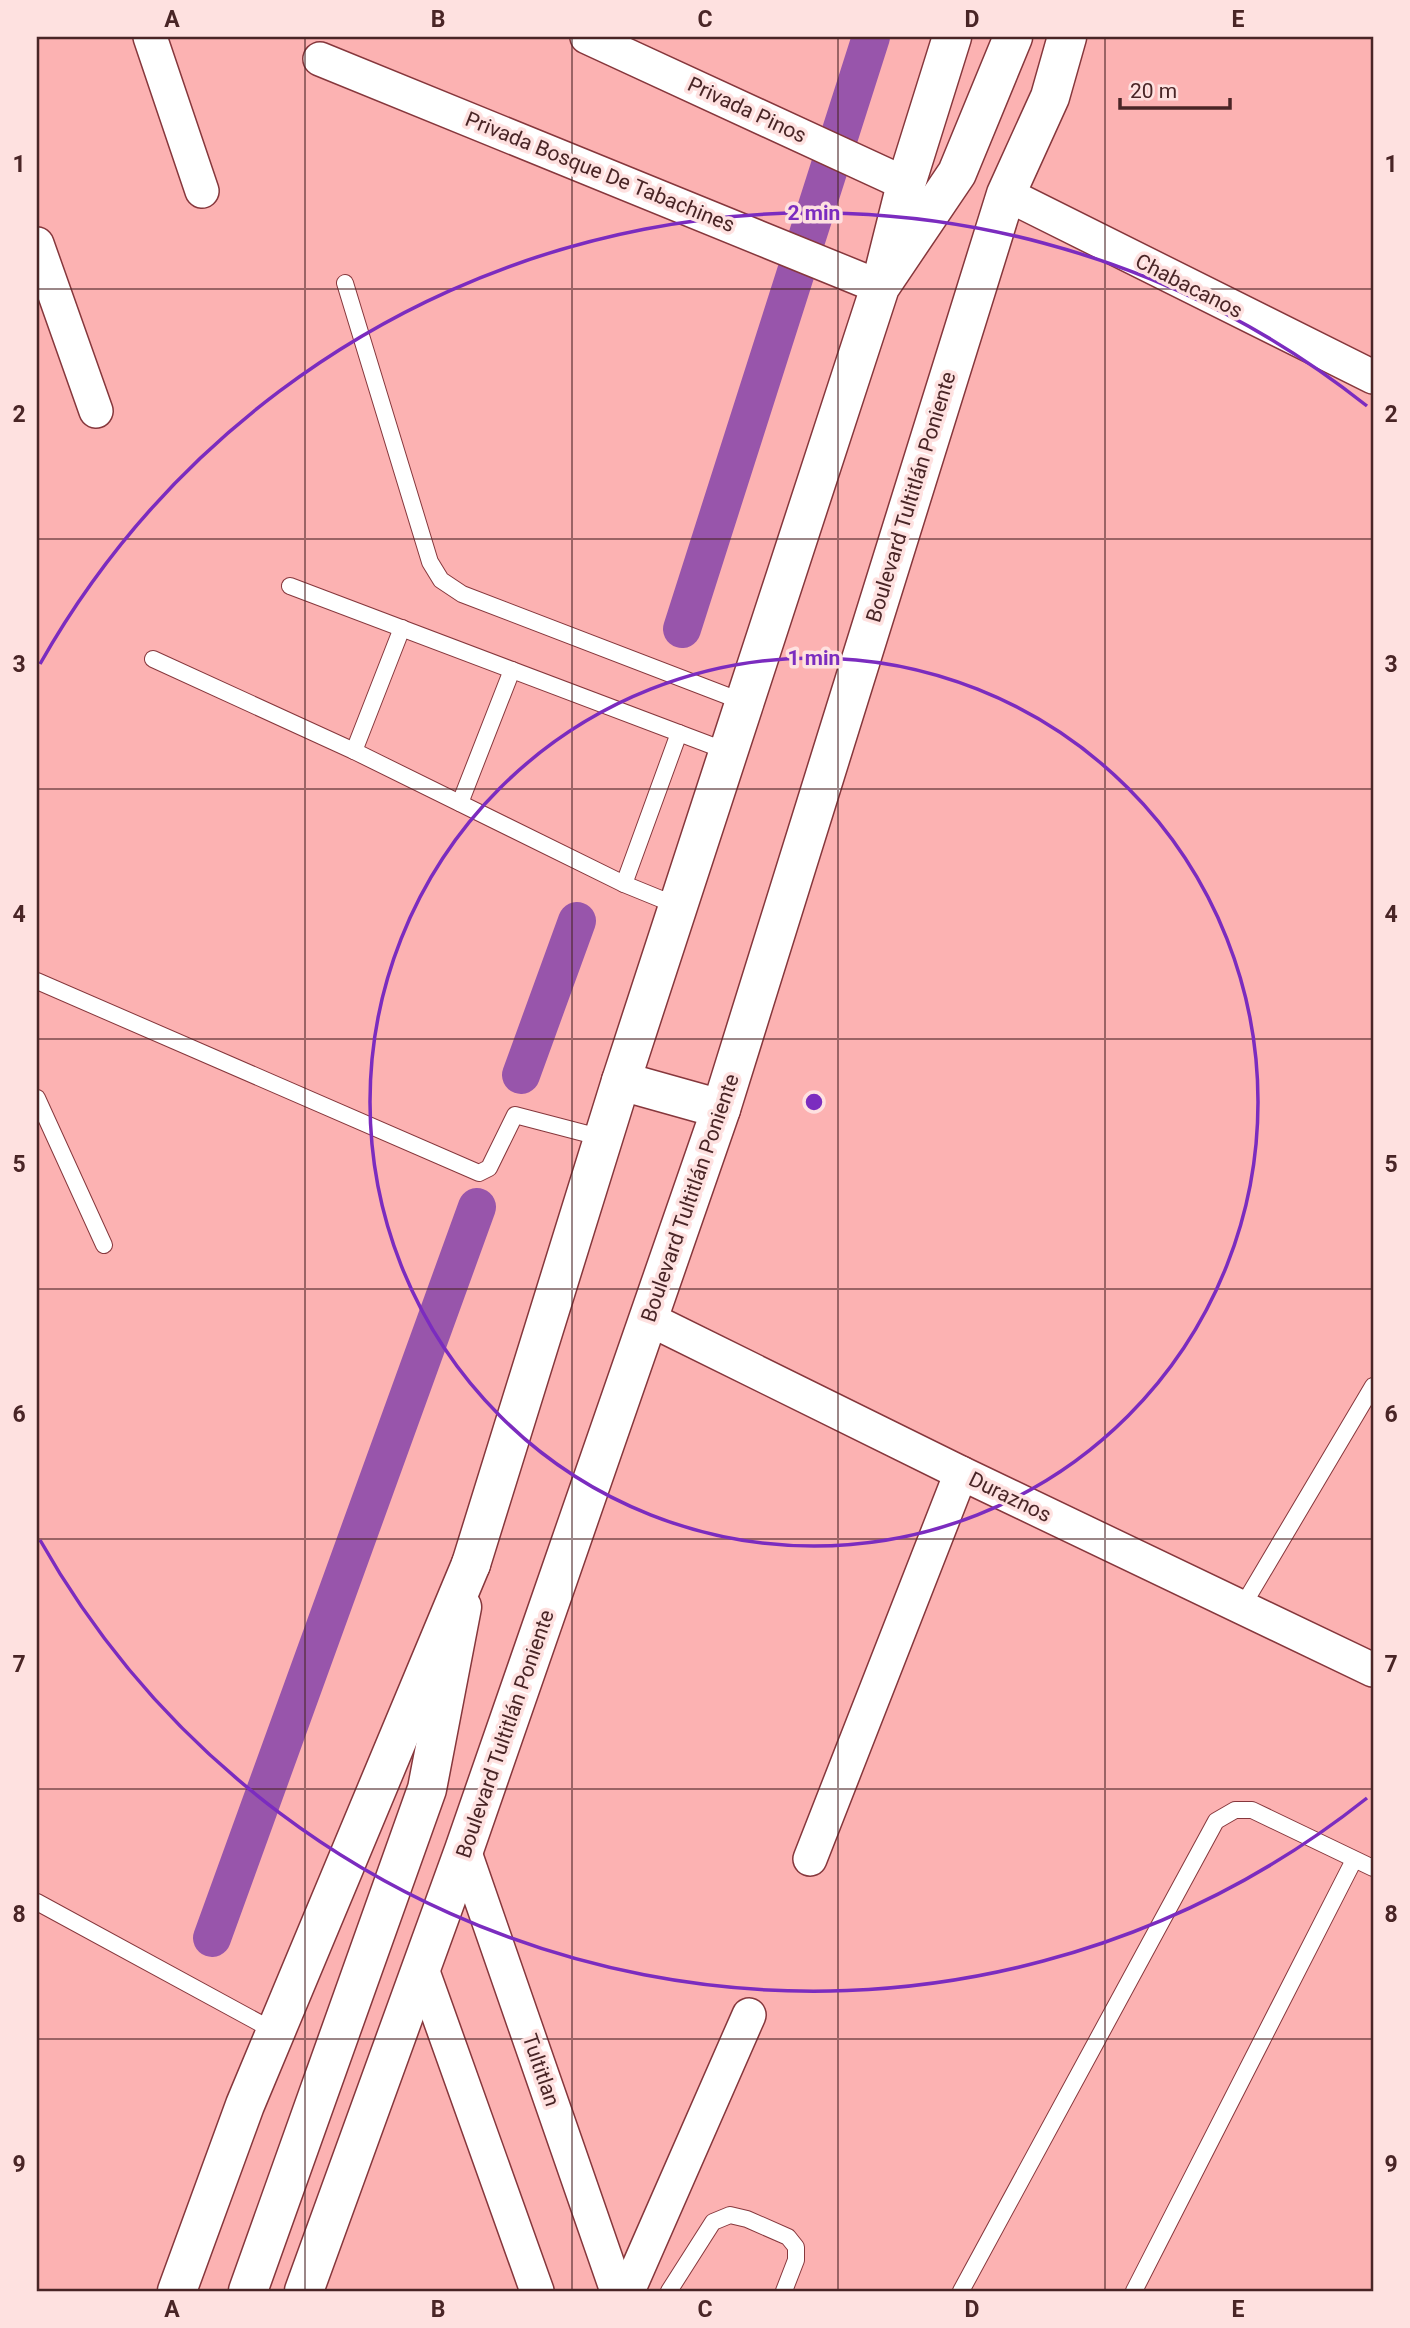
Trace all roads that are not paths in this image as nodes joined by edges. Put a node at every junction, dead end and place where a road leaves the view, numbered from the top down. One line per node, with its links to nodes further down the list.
1 (150, 37): 10 (street)
2 (587, 37): 9 (street, Privada Pinos)
3 (952, 37): 9 (main road)
4 (1013, 37): 14 (main road)
5 (1067, 37): 8 (main road, Boulevard Tultitlán Poniente)
6 (1087, 37): 8 (main road, Boulevard Tultitlán Poniente)
7 (320, 58): 14 (street, Privada Bosque De Tabachines)
8 (1050, 97): 11 (main road, Boulevard Tultitlán Poniente)
9 (906, 184): 14 (main road)
10 (202, 191)
11 (1006, 194): 15 (street, Chabacanos); 31 (main road, Boulevard Tultitlán Poniente)
12 (37, 244): 16 (street)
13 (345, 283): 21 (lane)
14 (880, 287): 21 (main road)
15 (1373, 377)
16 (96, 411)
17 (290, 586): 18 (lane)
18 (402, 628): 20 (lane); 23 (lane)
19 (153, 659): 23 (lane)
20 (512, 670): 22 (lane); 25 (lane)
21 (746, 703): 24 (main road)
22 (679, 733): 24 (lane); 26 (lane)
23 (354, 751): 25 (lane)
24 (729, 752): 27 (main road)
25 (460, 803): 26 (lane)
26 (624, 884): 27 (lane)
27 (678, 905): 29 (main road)
28 (37, 981): 32 (lane)
29 (621, 1081): 31 (main road); 32 (main road)
30 (37, 1098): 33 (lane)
31 (721, 1109): 34 (main road, Boulevard Tultitlán Poniente)
32 (603, 1138): 37 (main road)
33 (104, 1245)
34 (649, 1319): 36 (street, Duraznos); 40 (main road, Boulevard Tultitlán Poniente)
35 (1373, 1386): 38 (lane)
36 (961, 1473): 38 (street, Duraznos); 41 (street)
37 (471, 1564): 47 (main road); 49 (main road)
38 (1241, 1607): 39 (street, Duraznos)
39 (1373, 1670)
40 (464, 1850): 45 (main road, Boulevard Tultitlán Poniente); 52 (street, Tultitlan)
41 (810, 1859)
42 (1354, 1860): 43 (lane); 56 (lane); 57 (lane)
43 (1373, 1868)
44 (37, 1902): 47 (lane)
45 (422, 1969): 50 (main road, Boulevard Tultitlán Poniente); 51 (street)
46 (749, 2015): 53 (street)
47 (276, 2032): 48 (main road)
48 (177, 2291)
49 (247, 2291)
50 (304, 2291)
51 (537, 2291)
52 (617, 2291)
53 (628, 2291)
54 (669, 2291): 55 (lane)
55 (784, 2291)
56 (961, 2291)
57 (1134, 2291)

